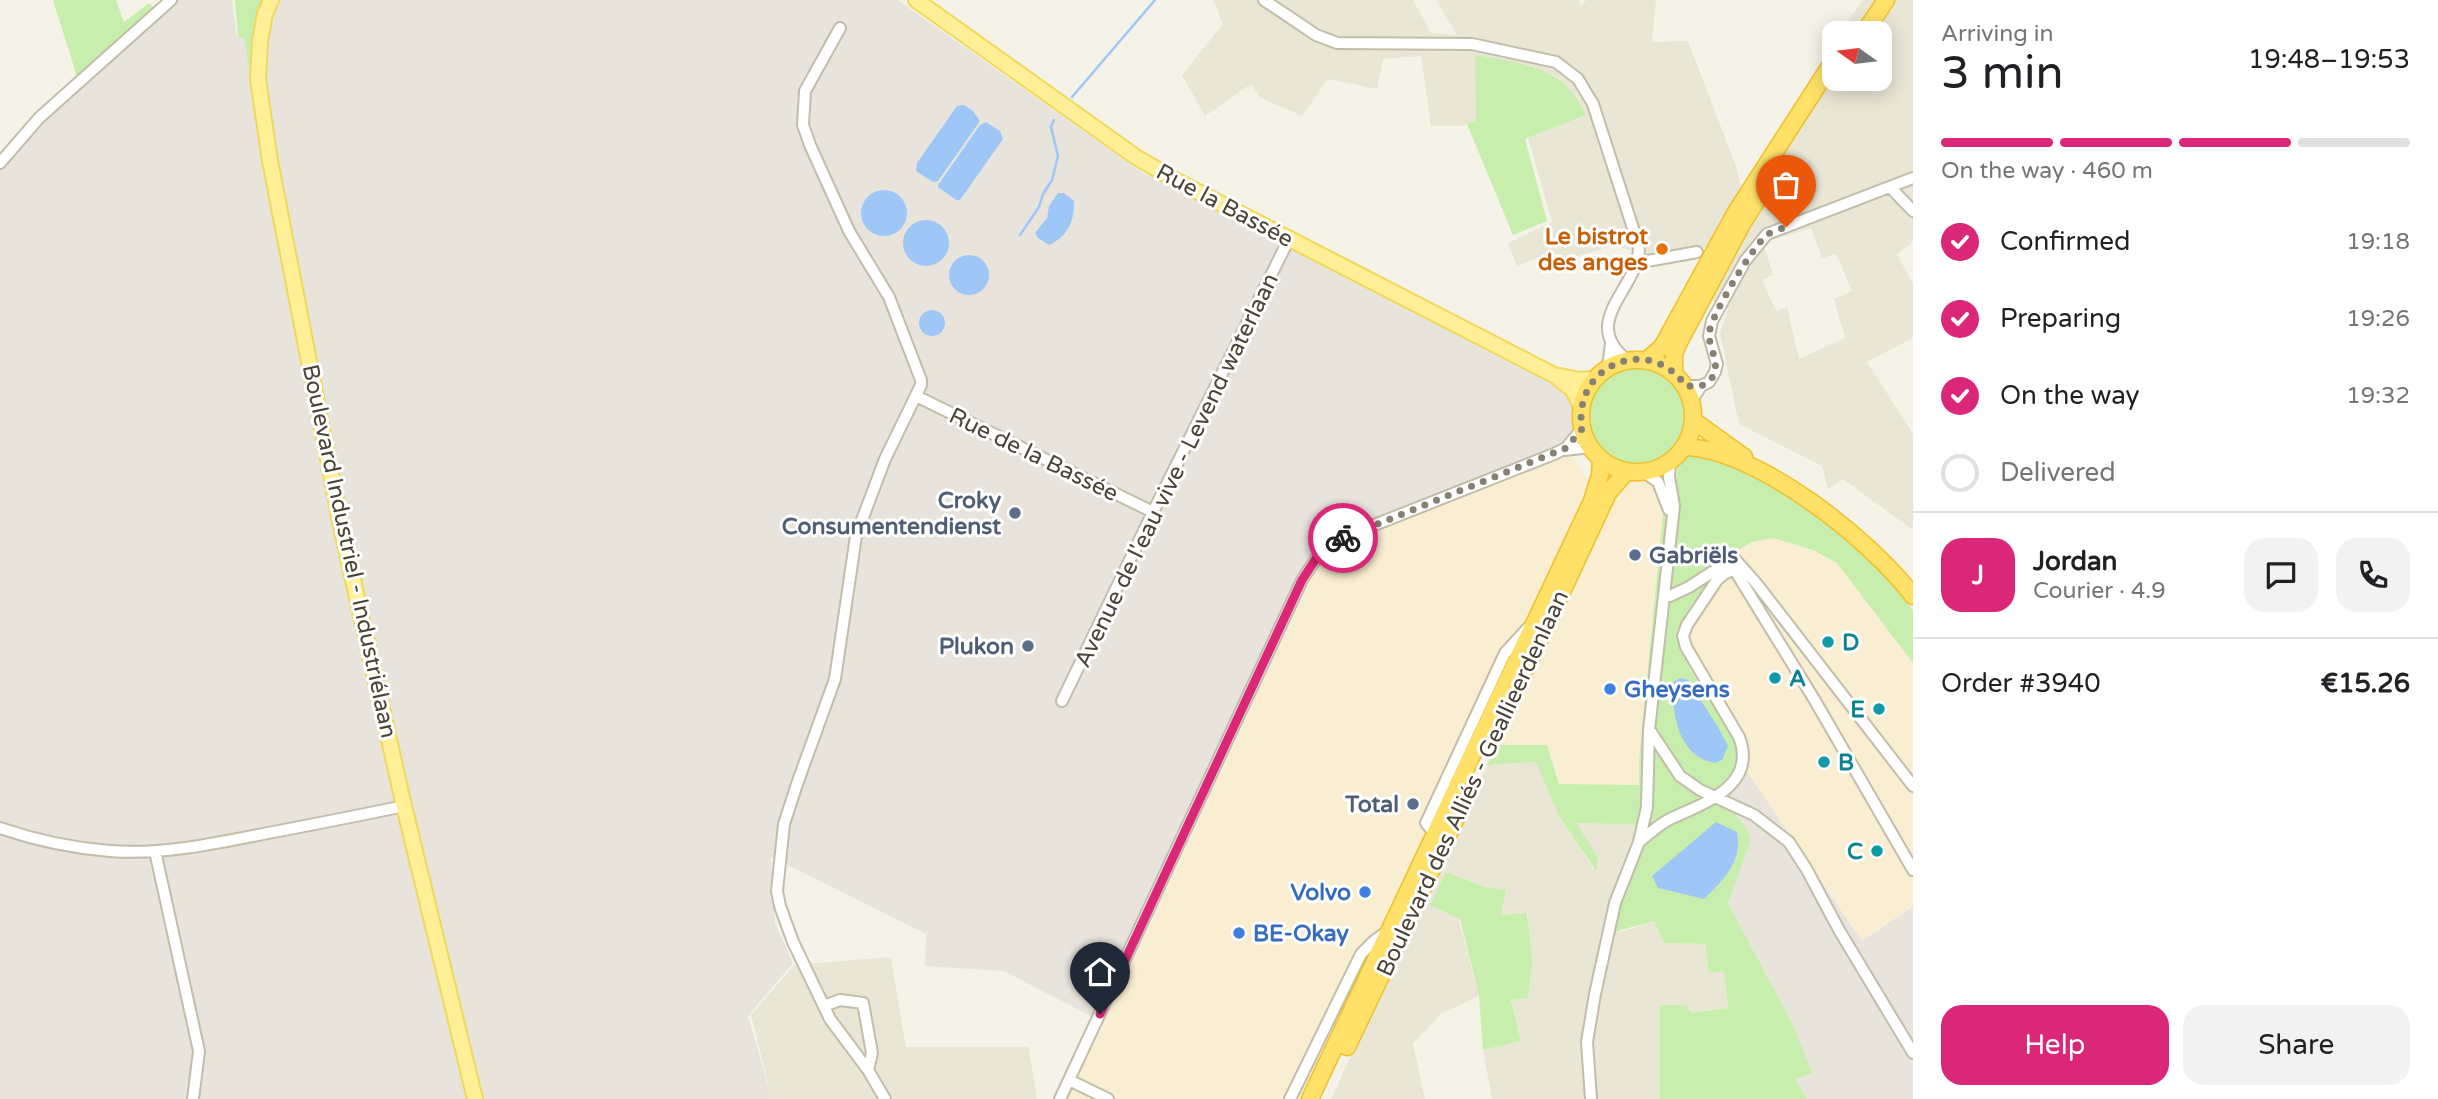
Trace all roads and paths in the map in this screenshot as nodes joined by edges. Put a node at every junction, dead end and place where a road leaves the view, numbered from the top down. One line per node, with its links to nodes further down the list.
1 (171, 0): 12 (street)
2 (271, 0): 44 (main road, Boulevard Industriel - Industriélaan)
3 (916, 0): 16 (main road, Rue la Bassée)
4 (1264, 0): 18 (street)
5 (1874, 0): 7 (highway)
6 (1886, 0): 8 (highway)
7 (1860, 21)
8 (1872, 21)
9 (840, 28): 25 (street)
10 (1822, 79): 20 (highway)
11 (1826, 91): 21 (highway)
12 (0, 163)
13 (1913, 178): 14 (street)
14 (1890, 187): 15 (street); 24 (street)
15 (1913, 211)
16 (1289, 240): 22 (main road, Rue la Bassée); 35 (street, Avenue de l'eau vive - Levend waterlaan)
17 (1697, 252): 18 (street)
18 (1636, 263): 19 (street)
19 (1610, 354): 20 (highway); 23 (highway)
20 (1647, 360): 21 (highway)
21 (1674, 373): 24 (highway)
22 (1554, 375): 23 (main road, Rue la Bassée); 26 (main road, Rue la Bassée)
23 (1594, 380): 26 (highway)
24 (1693, 391): 27 (highway)
25 (916, 396): 35 (street, Rue de la Bassée); 50 (street)
26 (1581, 406): 28 (highway)
27 (1694, 421): 29 (highway); 33 (highway)
28 (1582, 429): 30 (street); 31 (highway)
29 (1684, 447): 32 (highway); 33 (highway)
30 (1559, 452): 31 (street); 53 (street)
31 (1595, 453): 34 (highway); 49 (highway, Boulevard des Alliés - Geallieerdenlaan)
32 (1670, 462): 34 (highway); 36 (street)
33 (1759, 471): 39 (highway)
34 (1635, 472): 36 (street); 61 (highway, Boulevard des Alliés - Geallieerdenlaan)
35 (1153, 512): 40 (street, Avenue de l'eau vive - Levend waterlaan)
36 (1671, 523): 38 (street)
37 (1737, 566): 38 (street); 42 (street); 43 (street); 48 (street)
38 (1664, 595): 41 (street)
39 (1913, 596)
40 (1062, 701)
41 (1650, 730): 43 (street); 46 (street)
42 (1913, 786)
43 (1717, 797): 46 (street); 51 (street)
44 (404, 806): 47 (street); 55 (main road, Boulevard Industriel - Industriélaan)
45 (0, 828): 47 (street)
46 (1639, 842): 62 (street)
47 (155, 851): 54 (street)
48 (1913, 870)
49 (1388, 931): 59 (street); 60 (highway, Boulevard des Alliés - Geallieerdenlaan)
50 (824, 1006): 52 (street); 52 (street)
51 (1913, 1054)
52 (868, 1070): 56 (street)
53 (1069, 1080): 57 (street); 58 (street)
54 (193, 1099)
55 (475, 1099)
56 (885, 1099)
57 (1060, 1099)
58 (1108, 1099)
59 (1290, 1099)
60 (1310, 1099)
61 (1322, 1099)
62 (1591, 1099)

